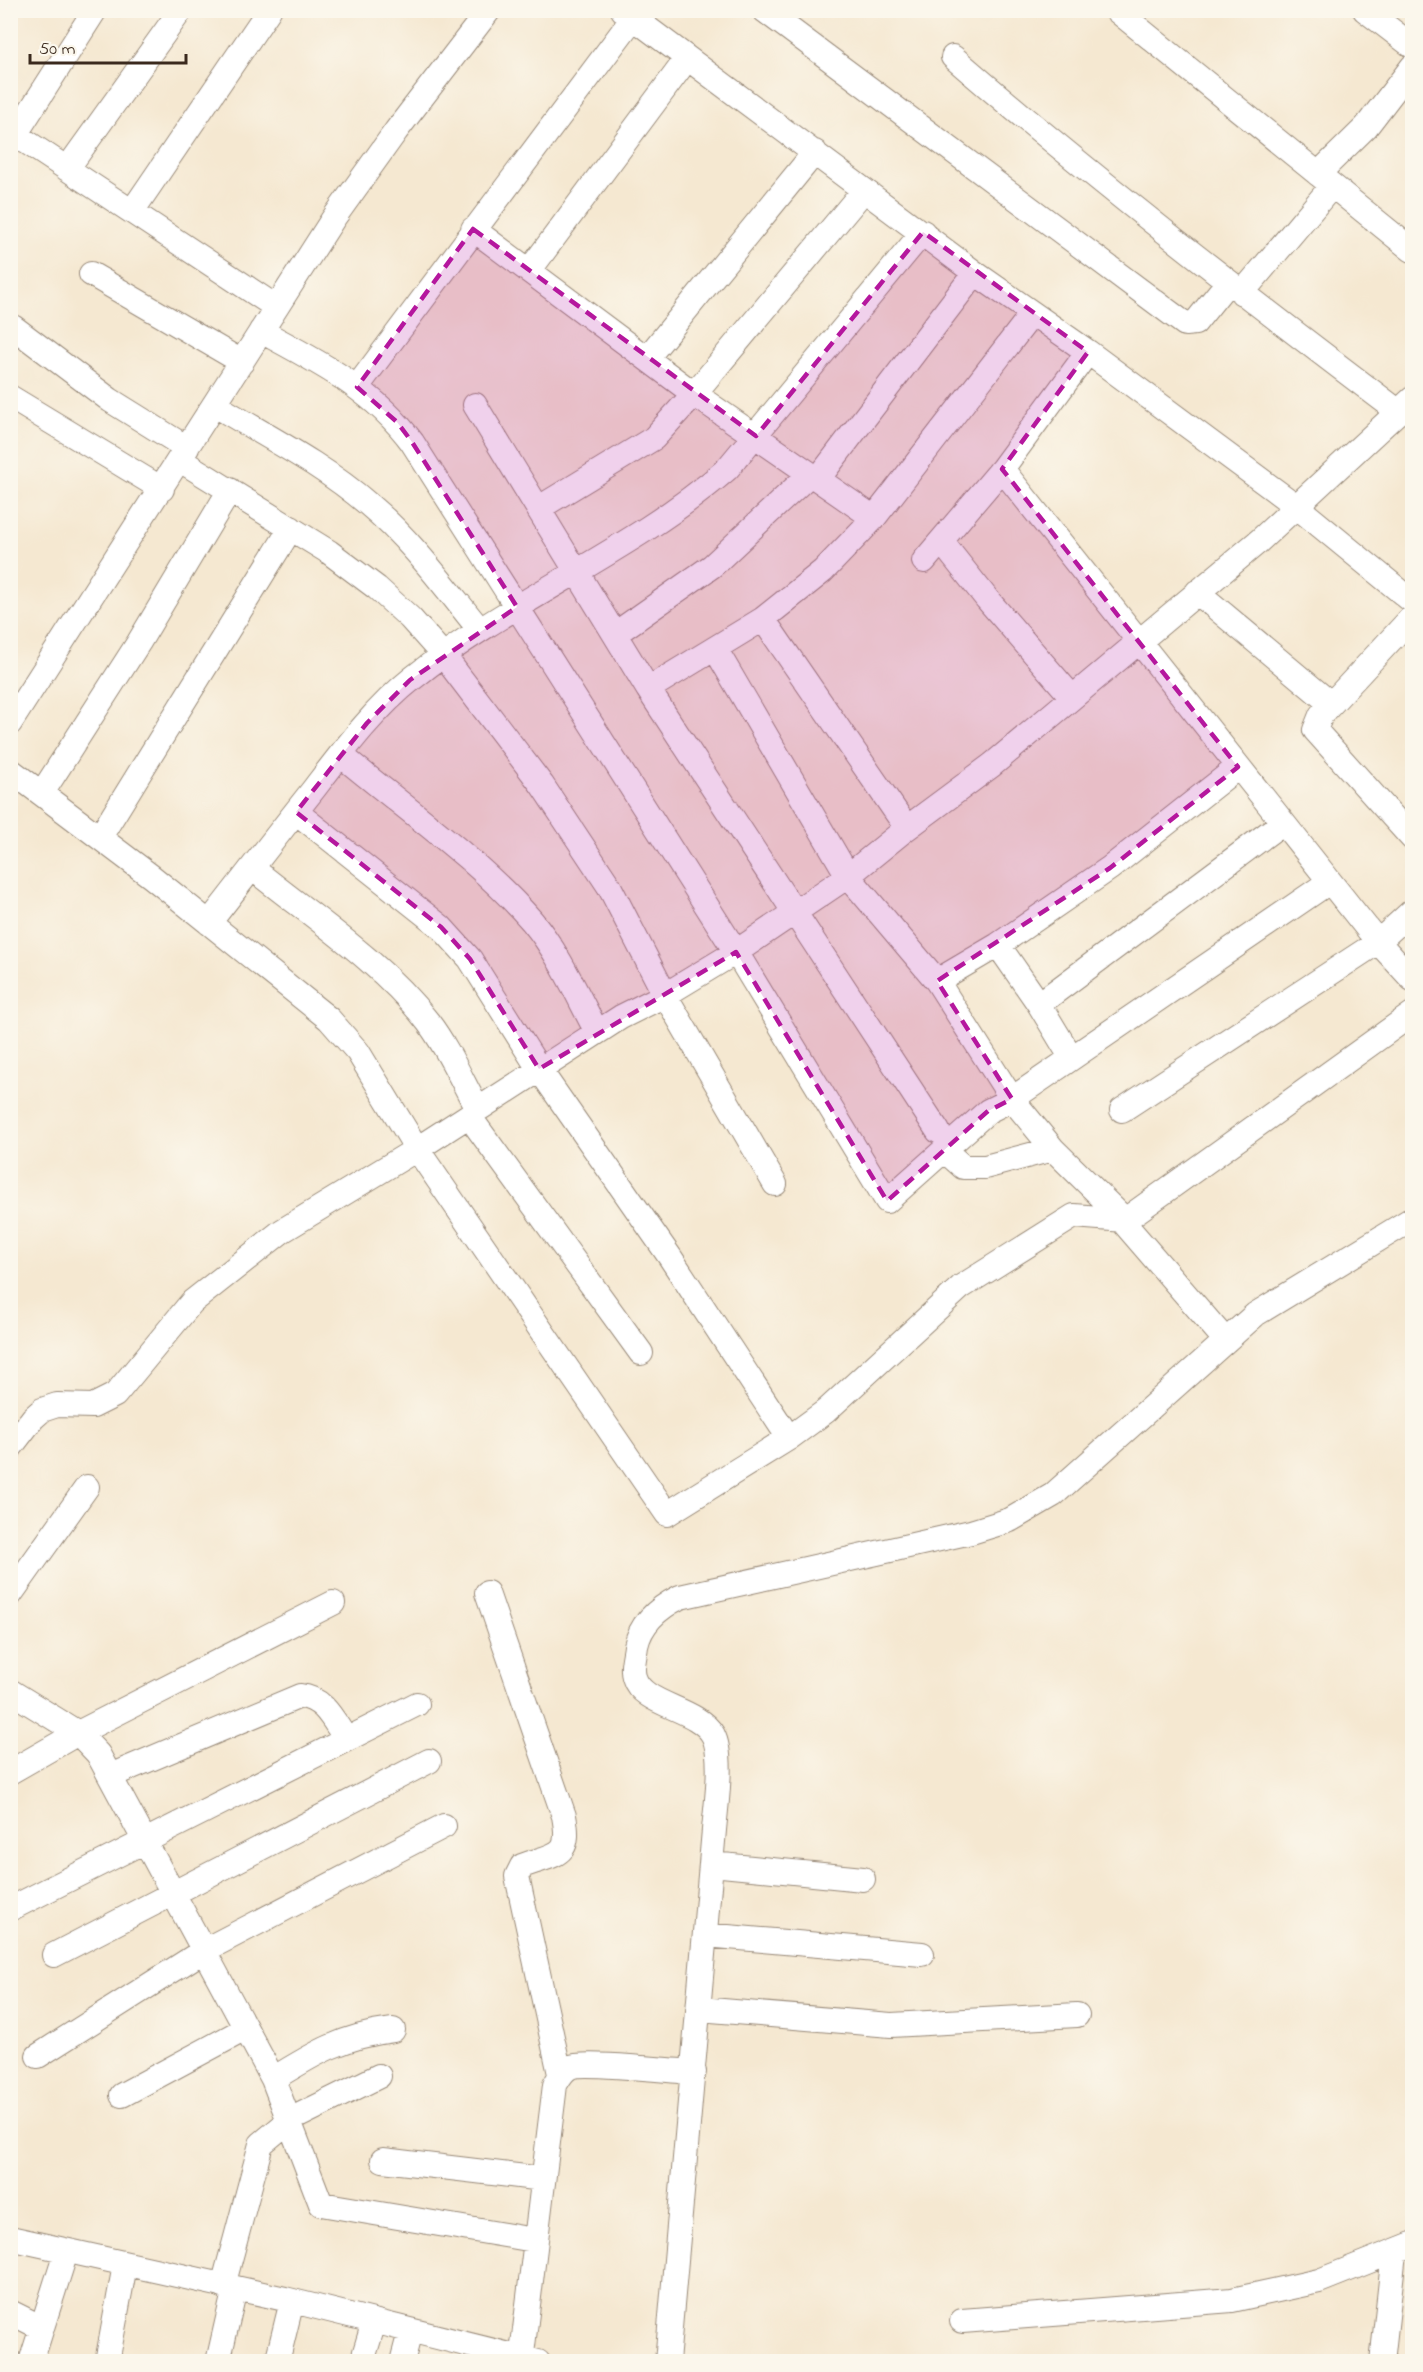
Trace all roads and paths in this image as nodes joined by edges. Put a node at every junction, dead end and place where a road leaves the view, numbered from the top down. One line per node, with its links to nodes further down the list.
1 (94, 10): 13 (street)
2 (181, 10): 15 (street)
3 (269, 10): 18 (street)
4 (489, 10): 26 (street)
5 (1116, 10): 16 (street)
6 (1365, 10): 9 (street)
7 (628, 14): 11 (street); 19 (street)
8 (774, 14): 25 (street)
9 (1413, 46)
10 (953, 57): 25 (street)
11 (687, 60): 14 (street); 22 (street)
12 (1413, 68): 16 (street)
13 (13, 133): 15 (street)
14 (815, 152): 17 (street); 31 (street)
15 (67, 169): 18 (street)
16 (1325, 180): 21 (street); 25 (street)
17 (864, 190): 20 (street); 34 (street)
18 (133, 210): 26 (street)
19 (473, 230): 22 (street); 33 (street)
20 (923, 232): 23 (street); 39 (street)
21 (1413, 250)
22 (529, 271): 31 (street)
23 (975, 273): 27 (street); 42 (street)
24 (91, 274): 32 (street)
25 (1235, 288): 38 (street)
26 (276, 307): 29 (street)
27 (1032, 314): 30 (street); 47 (street)
28 (12, 327): 40 (street)
29 (261, 331): 32 (street); 33 (street)
30 (1088, 352): 41 (street); 45 (street)
31 (647, 358): 34 (street)
32 (242, 362): 36 (street)
33 (357, 387): 54 (street)
34 (694, 394): 39 (street); 46 (street)
35 (10, 397): 43 (street)
36 (215, 405): 40 (street); 57 (street)
37 (476, 405): 46 (street)
38 (1406, 405): 45 (street)
39 (756, 436): 42 (street); 51 (street)
40 (184, 454): 43 (street); 44 (street)
41 (1002, 469): 49 (street); 59 (street)
42 (814, 476): 47 (street); 58 (street)
43 (162, 489): 65 (street)
44 (230, 490): 48 (street); 69 (street)
45 (1296, 506): 52 (street); 53 (street)
46 (539, 508): 51 (street)
47 (873, 518): 56 (street)
48 (291, 528): 61 (street); 73 (street)
49 (941, 541): 50 (street); 63 (street)
50 (924, 561)
51 (577, 570): 54 (street); 58 (street)
52 (1197, 592): 59 (street); 64 (street)
53 (1413, 601)
54 (517, 607): 57 (street); 83 (street)
55 (1413, 617): 64 (street)
56 (763, 619): 60 (street); 72 (street)
57 (480, 630): 61 (street)
58 (615, 634): 62 (street)
59 (1137, 642): 63 (street); 67 (street)
60 (716, 650): 62 (street); 76 (street)
61 (443, 655): 66 (street); 86 (street)
62 (648, 689): 78 (street)
63 (1072, 697): 72 (street)
64 (1331, 704): 74 (street)
65 (10, 723)
66 (341, 755): 70 (street); 89 (street)
67 (1238, 767): 71 (street); 82 (street)
68 (10, 770): 69 (street)
69 (42, 793): 73 (street)
70 (296, 812): 75 (street); 91 (street)
71 (1282, 823): 77 (street); 87 (street)
72 (907, 828): 76 (street)
73 (100, 837): 80 (street)
74 (1413, 838)
75 (252, 868): 80 (street); 94 (street)
76 (848, 876): 78 (street); 85 (street)
77 (1329, 882): 81 (street); 90 (street)
78 (794, 911): 83 (street); 95 (street)
79 (1413, 911): 81 (street)
80 (209, 923): 96 (street)
81 (1378, 942): 84 (street); 93 (street)
82 (998, 945): 85 (street); 87 (street)
83 (736, 951): 86 (street); 95 (street)
84 (1413, 980)
85 (937, 981): 92 (street)
86 (665, 995): 89 (street); 98 (street)
87 (1039, 1004): 90 (street)
88 (1413, 1014): 100 (street)
89 (597, 1032): 91 (street)
90 (1071, 1057): 92 (street)
91 (539, 1069): 94 (street); 103 (street)
92 (1012, 1099): 95 (street); 97 (street)
93 (1122, 1110)
94 (474, 1113): 96 (street); 102 (street)
95 (941, 1141): 97 (street)
96 (417, 1149): 103 (street); 104 (street)
97 (1053, 1149): 100 (street)
98 (775, 1184)
99 (1413, 1219): 101 (street)
100 (1125, 1220): 101 (street); 103 (street)
101 (1226, 1341): 118 (street)
102 (641, 1353)
103 (789, 1438)
104 (10, 1448)
105 (87, 1487): 107 (street)
106 (487, 1593): 132 (street)
107 (10, 1595)
108 (333, 1603): 111 (street)
109 (12, 1693): 111 (street)
110 (417, 1704): 112 (street)
111 (78, 1733): 114 (street); 115 (street)
112 (346, 1739): 115 (street); 117 (street)
113 (429, 1761): 120 (street)
114 (10, 1772)
115 (110, 1776): 117 (street)
116 (444, 1826): 123 (street)
117 (144, 1840): 120 (street); 121 (street)
118 (712, 1864): 119 (street); 122 (street)
119 (863, 1880)
120 (171, 1893): 123 (street); 125 (street)
121 (10, 1909)
122 (705, 1935): 124 (street); 126 (street)
123 (203, 1951): 128 (street); 130 (street)
124 (922, 1954)
125 (54, 1955)
126 (699, 2009): 127 (street); 131 (street)
127 (1077, 2015)
128 (245, 2029): 134 (street); 135 (street)
129 (393, 2030): 134 (street)
130 (38, 2056)
131 (694, 2072): 132 (street); 158 (street)
132 (560, 2074): 138 (street)
133 (379, 2076): 136 (street)
134 (273, 2079): 136 (street)
135 (122, 2095)
136 (290, 2120): 140 (street); 144 (street)
137 (383, 2160): 138 (street)
138 (543, 2179): 140 (street)
139 (10, 2238): 142 (street)
140 (534, 2240): 151 (street)
141 (1403, 2249): 147 (street); 159 (street)
142 (66, 2252): 143 (street); 149 (street)
143 (125, 2265): 144 (street); 153 (street)
144 (229, 2287): 145 (street); 154 (street)
145 (292, 2301): 148 (street); 155 (street)
146 (10, 2312): 149 (street)
147 (962, 2321)
148 (374, 2322): 150 (street); 156 (street)
149 (42, 2328): 152 (street)
150 (410, 2332): 151 (street); 157 (street)
151 (527, 2360)
152 (31, 2361)
153 (107, 2361)
154 (218, 2361)
155 (277, 2361)
156 (362, 2361)
157 (402, 2361)
158 (667, 2361)
159 (1382, 2361)

